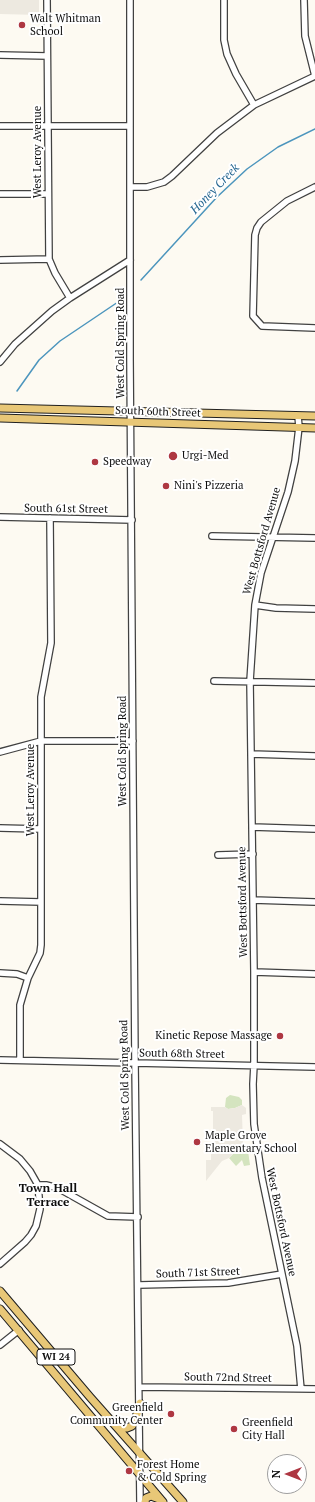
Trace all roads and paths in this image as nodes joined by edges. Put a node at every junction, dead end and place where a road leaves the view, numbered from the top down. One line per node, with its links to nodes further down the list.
1 (47, 0): 6 (street, West Leroy Avenue)
2 (130, 0): 11 (street, West Cold Spring Road)
3 (224, 0): 8 (street)
4 (304, 0): 7 (street)
5 (0, 54): 6 (street)
6 (47, 56): 9 (street, West Leroy Avenue)
7 (315, 76): 8 (street)
8 (254, 105): 12 (street)
9 (48, 125): 10 (street); 11 (street); 15 (street, West Leroy Avenue)
10 (0, 126)
11 (130, 126): 12 (street, West Cold Spring Road)
12 (131, 187): 18 (street, West Cold Spring Road)
13 (315, 187): 20 (street)
14 (0, 194): 15 (street)
15 (48, 194): 16 (street, West Leroy Avenue)
16 (49, 258): 17 (street); 19 (street, West Leroy Avenue)
17 (0, 260)
18 (130, 260): 19 (street); 24 (street, West Cold Spring Road)
19 (70, 298): 21 (street)
20 (315, 328)
21 (0, 362)
22 (0, 408): 23 (main road, South 60th Street)
23 (96, 410): 24 (main road, South 60th Street); 28 (main road)
24 (131, 411): 25 (main road, South 60th Street); 29 (street, West Cold Spring Road)
25 (298, 416): 26 (main road, South 60th Street); 30 (street, West Bottsford Avenue)
26 (315, 416)
27 (0, 418): 28 (main road, South 60th Street)
28 (78, 421): 29 (main road, South 60th Street)
29 (131, 422): 30 (main road, South 60th Street); 34 (street, West Cold Spring Road)
30 (299, 428): 31 (main road, South 60th Street); 36 (street, West Bottsford Avenue)
31 (315, 428)
32 (0, 517): 33 (street, South 61st Street)
33 (50, 518): 34 (street, South 61st Street); 43 (street, West Leroy Avenue)
34 (132, 520): 44 (street, West Cold Spring Road)
35 (212, 536): 36 (street)
36 (273, 536): 37 (street); 38 (street, West Bottsford Avenue)
37 (315, 538)
38 (254, 605): 39 (street); 41 (street, West Bottsford Avenue)
39 (315, 609)
40 (214, 681): 41 (street)
41 (250, 681): 42 (street); 46 (street, West Bottsford Avenue)
42 (315, 683)
43 (41, 741): 44 (street); 45 (street); 50 (street, West Leroy Avenue)
44 (133, 741): 64 (street, West Cold Spring Road)
45 (0, 752)
46 (251, 754): 47 (street); 48 (street, West Bottsford Avenue)
47 (315, 756)
48 (252, 827): 51 (street); 52 (street, West Bottsford Avenue)
49 (0, 828): 50 (street)
50 (40, 829): 56 (street, West Leroy Avenue)
51 (315, 829)
52 (253, 854): 53 (street); 54 (street, West Bottsford Avenue)
53 (218, 855)
54 (253, 900): 57 (street); 58 (street, West Bottsford Avenue)
55 (0, 901): 56 (street)
56 (41, 902): 61 (street, West Leroy Avenue)
57 (315, 902)
58 (254, 972): 60 (street); 65 (street, West Bottsford Avenue)
59 (0, 973): 61 (street)
60 (315, 974)
61 (28, 978): 63 (street, West Leroy Avenue)
62 (0, 1060): 63 (street, South 68th Street)
63 (20, 1060): 64 (street, South 68th Street)
64 (135, 1063): 65 (street, South 68th Street); 69 (street, West Cold Spring Road)
65 (254, 1065): 66 (street, South 68th Street); 71 (street, West Bottsford Avenue)
66 (315, 1067)
67 (0, 1144): 68 (street)
68 (38, 1185): 69 (street); 70 (street)
69 (138, 1217): 72 (street, West Cold Spring Road)
70 (0, 1264)
71 (282, 1274): 72 (street, South 71st Street); 78 (street, West Bottsford Avenue)
72 (139, 1285): 77 (street, West Cold Spring Road)
73 (0, 1291): 81 (main road, WI 24)
74 (0, 1309): 75 (main road, WI 24)
75 (19, 1330): 76 (street); 83 (main road, WI 24)
76 (0, 1345)
77 (140, 1386): 78 (street, South 72nd Street); 80 (street, West Cold Spring Road)
78 (301, 1389): 79 (street, South 72nd Street)
79 (315, 1389)
80 (140, 1403): 81 (main road); 82 (street, West Cold Spring Road)
81 (112, 1422): 82 (main road, WI 24)
82 (140, 1453): 83 (street, West Cold Spring Road); 87 (main road, WI 24)
83 (140, 1475): 84 (main road, WI 24); 85 (street, West Cold Spring Road)
84 (162, 1501): 86 (main road)
85 (140, 1502)
86 (145, 1502)
87 (183, 1502)

